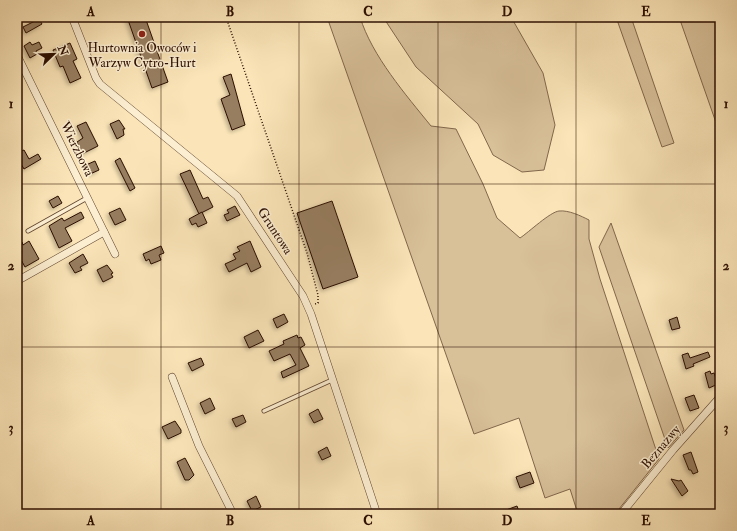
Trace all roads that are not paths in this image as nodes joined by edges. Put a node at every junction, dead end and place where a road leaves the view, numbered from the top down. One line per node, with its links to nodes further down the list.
1 (72, 17): 9 (street, Gruntowa)
2 (17, 55): 3 (street, Wierzbowa)
3 (87, 198): 4 (lane); 5 (street, Wierzbowa)
4 (28, 231)
5 (104, 232): 6 (street, Wierzbowa); 7 (street)
6 (115, 254)
7 (17, 281)
8 (172, 377): 12 (street)
9 (332, 380): 11 (lane); 13 (street, Gruntowa)
10 (720, 398): 14 (street, Beznazwy)
11 (264, 411)
12 (233, 514)
13 (377, 514)
14 (621, 514)

